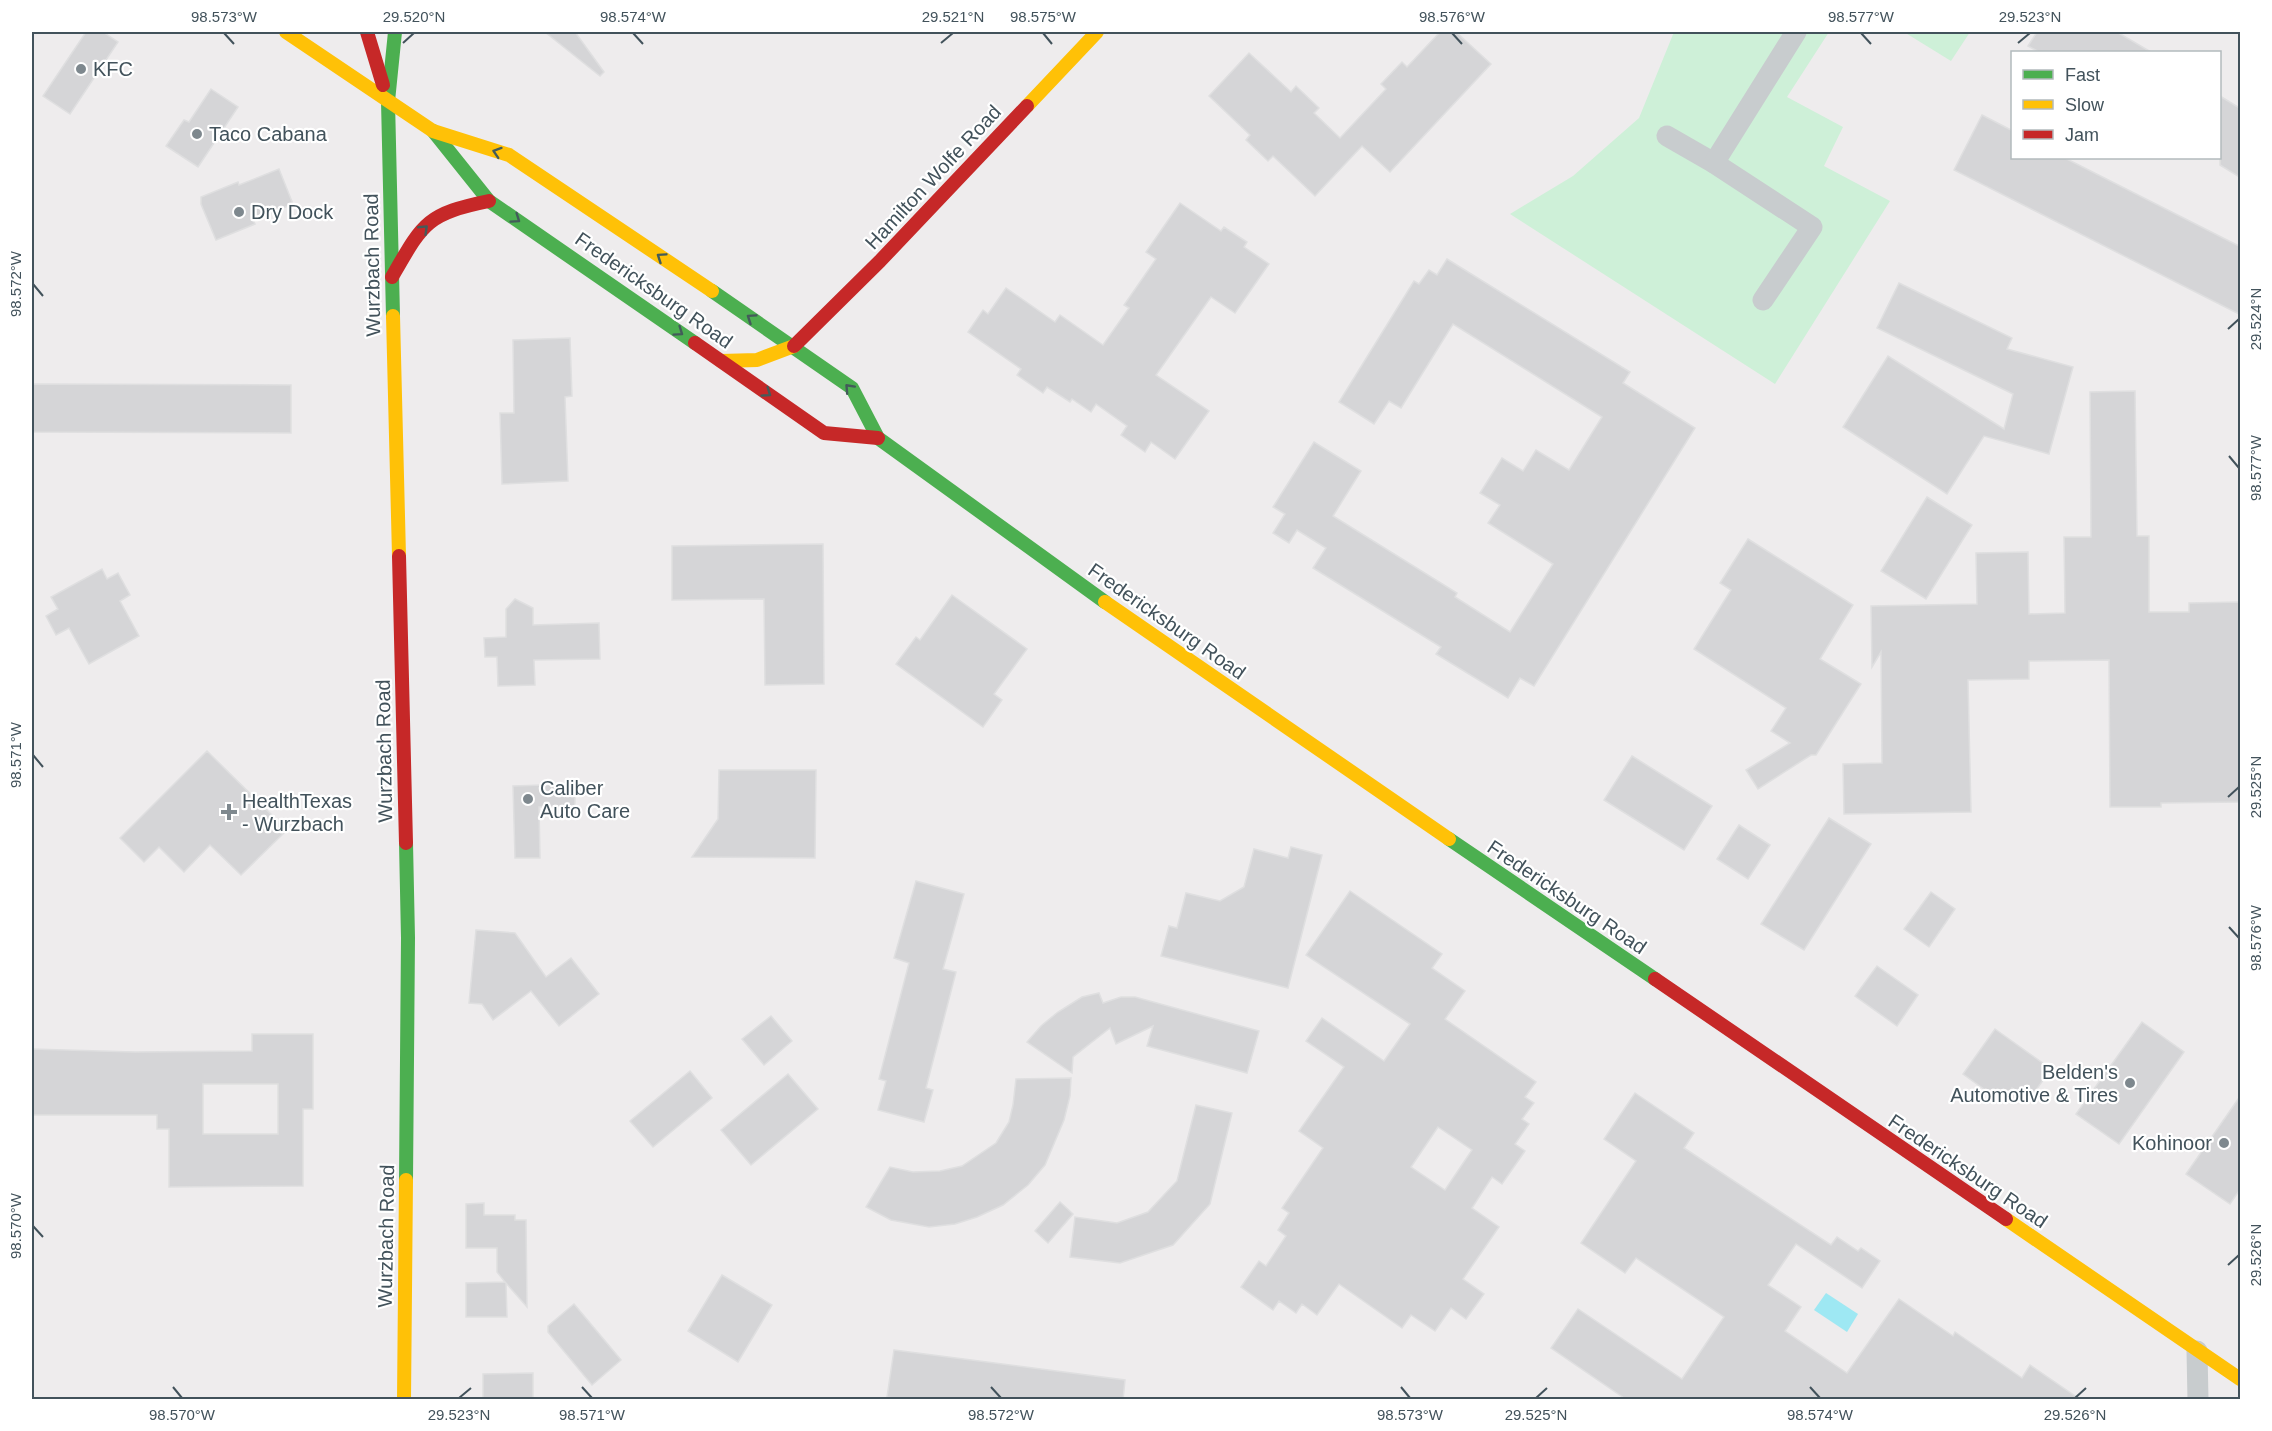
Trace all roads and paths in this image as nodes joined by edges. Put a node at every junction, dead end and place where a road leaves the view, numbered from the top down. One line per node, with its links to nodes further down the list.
1 (286, 32): 6 (main road, Fredericksburg Road)
2 (367, 32): 6 (main road, Wurzbach Road)
3 (395, 32): 6 (main road, Wurzbach Road)
4 (1097, 32): 13 (main road, Hamilton Wolfe Road)
5 (1796, 32): 9 (street)
6 (388, 101): 7 (main road, Fredericksburg Road); 11 (main road, Wurzbach Road)
7 (434, 131): 10 (main road, Fredericksburg Road); 13 (main road, Fredericksburg Road, one-way to 7)
8 (1667, 136): 9 (street)
9 (1714, 163): 12 (street)
10 (489, 201): 11 (main road, one-way to 10); 14 (main road, Fredericksburg Road, one-way to 14)
11 (392, 277): 18 (main road, Wurzbach Road)
12 (1763, 300)
13 (794, 346): 14 (main road); 15 (main road, Fredericksburg Road, one-way to 13)
14 (721, 361): 15 (main road, Fredericksburg Road, one-way to 15)
15 (878, 438): 16 (main road, Fredericksburg Road)
16 (2197, 1351): 17 (main road, Fredericksburg Road); 19 (street)
17 (2241, 1379)
18 (404, 1400)
19 (2198, 1400)

